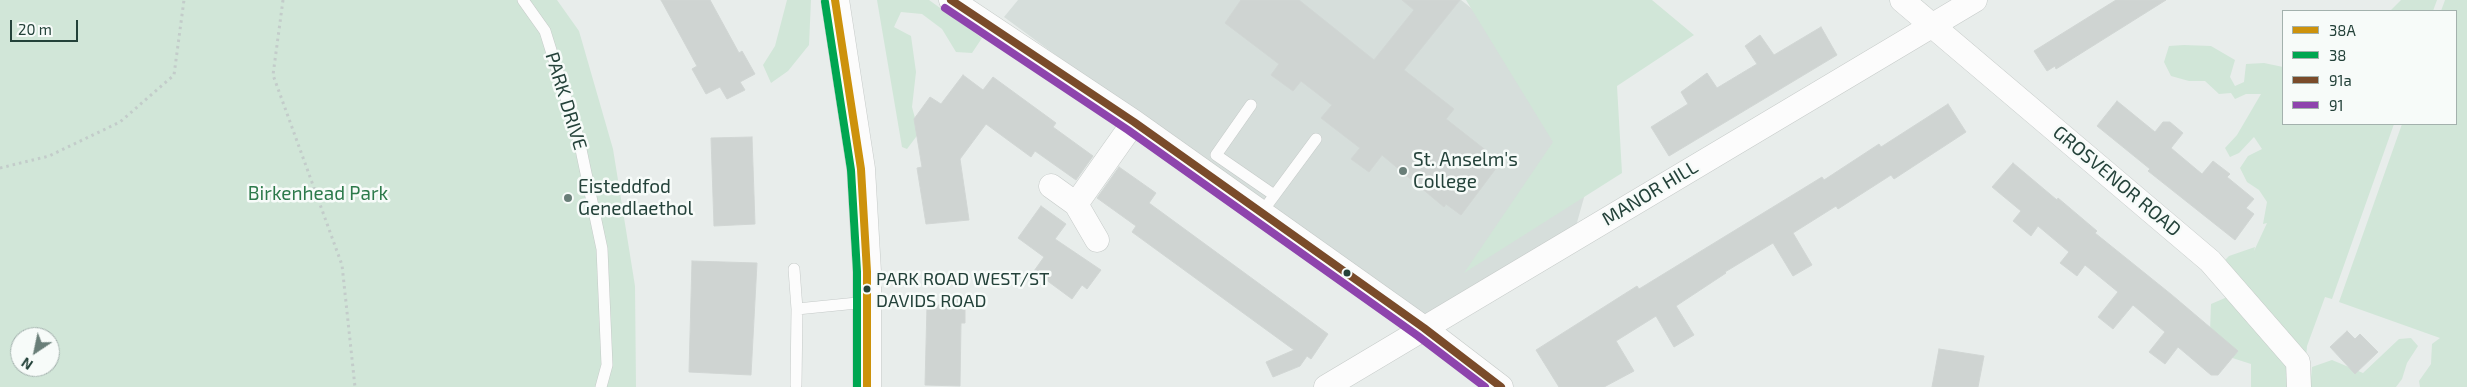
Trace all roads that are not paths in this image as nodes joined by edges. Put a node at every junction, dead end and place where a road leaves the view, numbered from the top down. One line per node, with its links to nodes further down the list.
1 (523, 0): 20 (lane, PARK DRIVE)
2 (835, 0): 15 (street)
3 (951, 0): 8 (street)
4 (1902, 0): 6 (street, GROSVENOR ROAD)
5 (1975, 0): 6 (street, MANOR HILL)
6 (1933, 26): 17 (street, MANOR HILL); 23 (street, GROSVENOR ROAD)
7 (1251, 105): 12 (lane)
8 (1134, 122): 11 (street); 12 (street)
9 (1316, 139): 12 (lane)
10 (1051, 186): 11 (street)
11 (1076, 204): 13 (street)
12 (1268, 204): 17 (street)
13 (1097, 240)
14 (794, 269): 16 (lane)
15 (867, 302): 16 (lane); 21 (street)
16 (797, 309): 19 (lane)
17 (1424, 328): 18 (street, MANOR HILL); 22 (street)
18 (1340, 383)
19 (796, 384)
20 (600, 387)
21 (867, 387)
22 (1501, 387)
23 (2299, 387)

